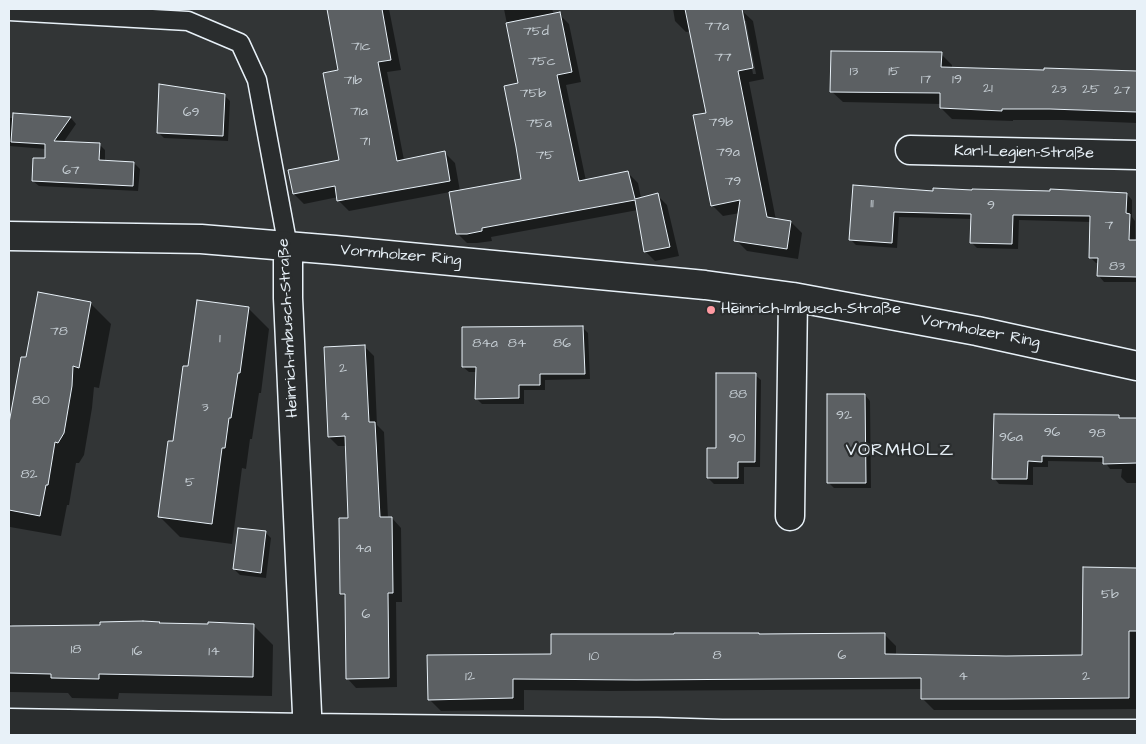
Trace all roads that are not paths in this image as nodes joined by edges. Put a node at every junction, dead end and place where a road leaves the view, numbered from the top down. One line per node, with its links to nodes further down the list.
1 (9, 11): 5 (lane, Heinrich-Imbusch-Straße)
2 (910, 150): 3 (street, Karl-Legien-Straße)
3 (1137, 155)
4 (9, 236): 5 (street, Vormholzer Ring)
5 (288, 247): 6 (street, Vormholzer Ring); 10 (street, Heinrich-Imbusch-Straße)
6 (793, 297): 7 (street, Vormholzer Ring); 8 (street)
7 (1137, 366)
8 (790, 516)
9 (9, 723): 10 (street)
10 (308, 732): 11 (street)
11 (722, 734): 12 (street)
12 (1137, 734)

